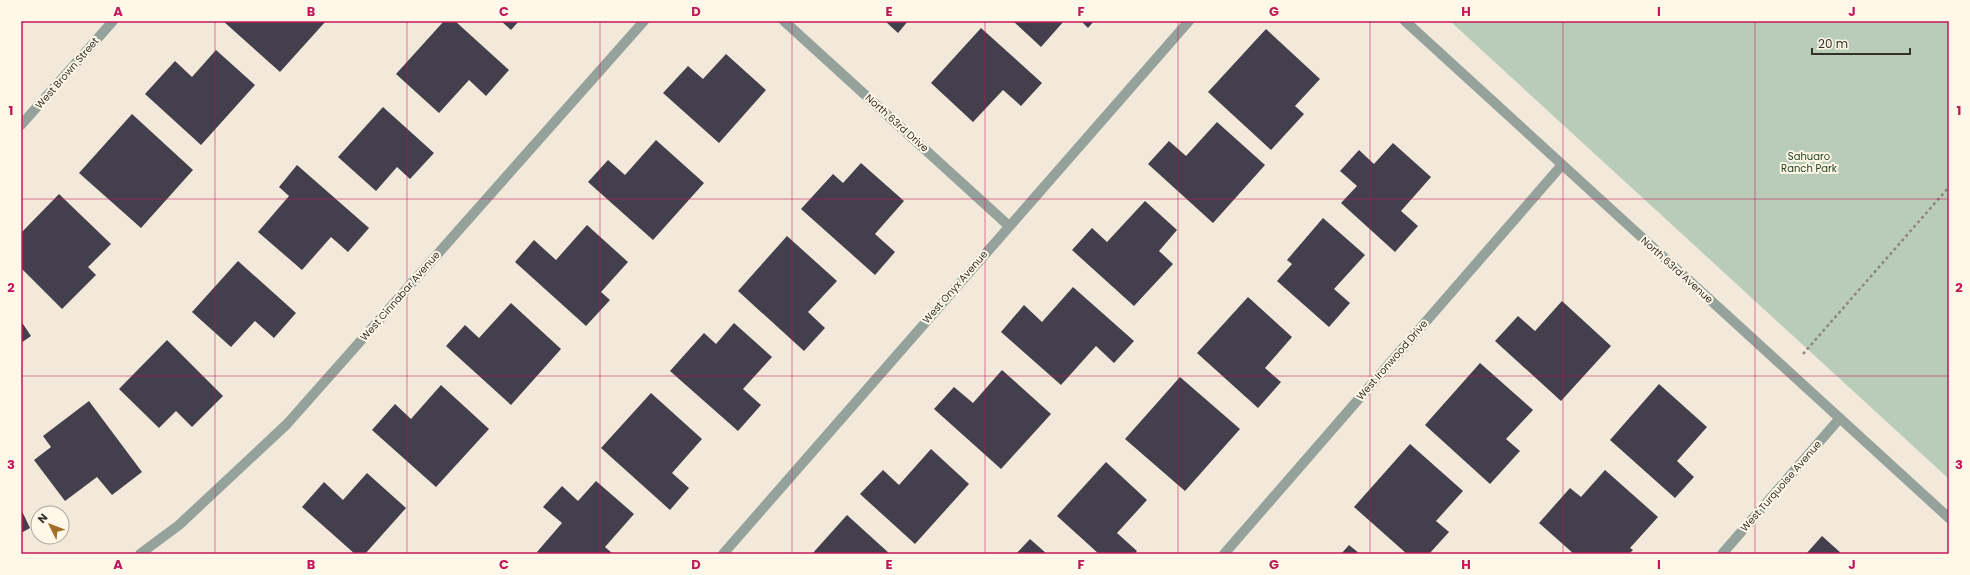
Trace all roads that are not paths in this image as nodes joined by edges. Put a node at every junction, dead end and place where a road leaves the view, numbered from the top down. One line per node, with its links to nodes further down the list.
1 (113, 21): 6 (street, West Brown Street)
2 (644, 21): 11 (street, West Cinnabar Avenue)
3 (784, 21): 8 (street, North 63rd Drive)
4 (1189, 21): 8 (street, West Onyx Avenue)
5 (1406, 21): 7 (street, North 63rd Avenue)
6 (21, 125)
7 (1561, 166): 9 (street, North 63rd Avenue); 13 (street, West Ironwood Drive)
8 (1009, 226): 12 (street, West Onyx Avenue)
9 (1840, 418): 10 (street, North 63rd Avenue); 14 (street, West Turquoise Avenue)
10 (1949, 518)
11 (140, 554)
12 (723, 554)
13 (1224, 554)
14 (1722, 554)

